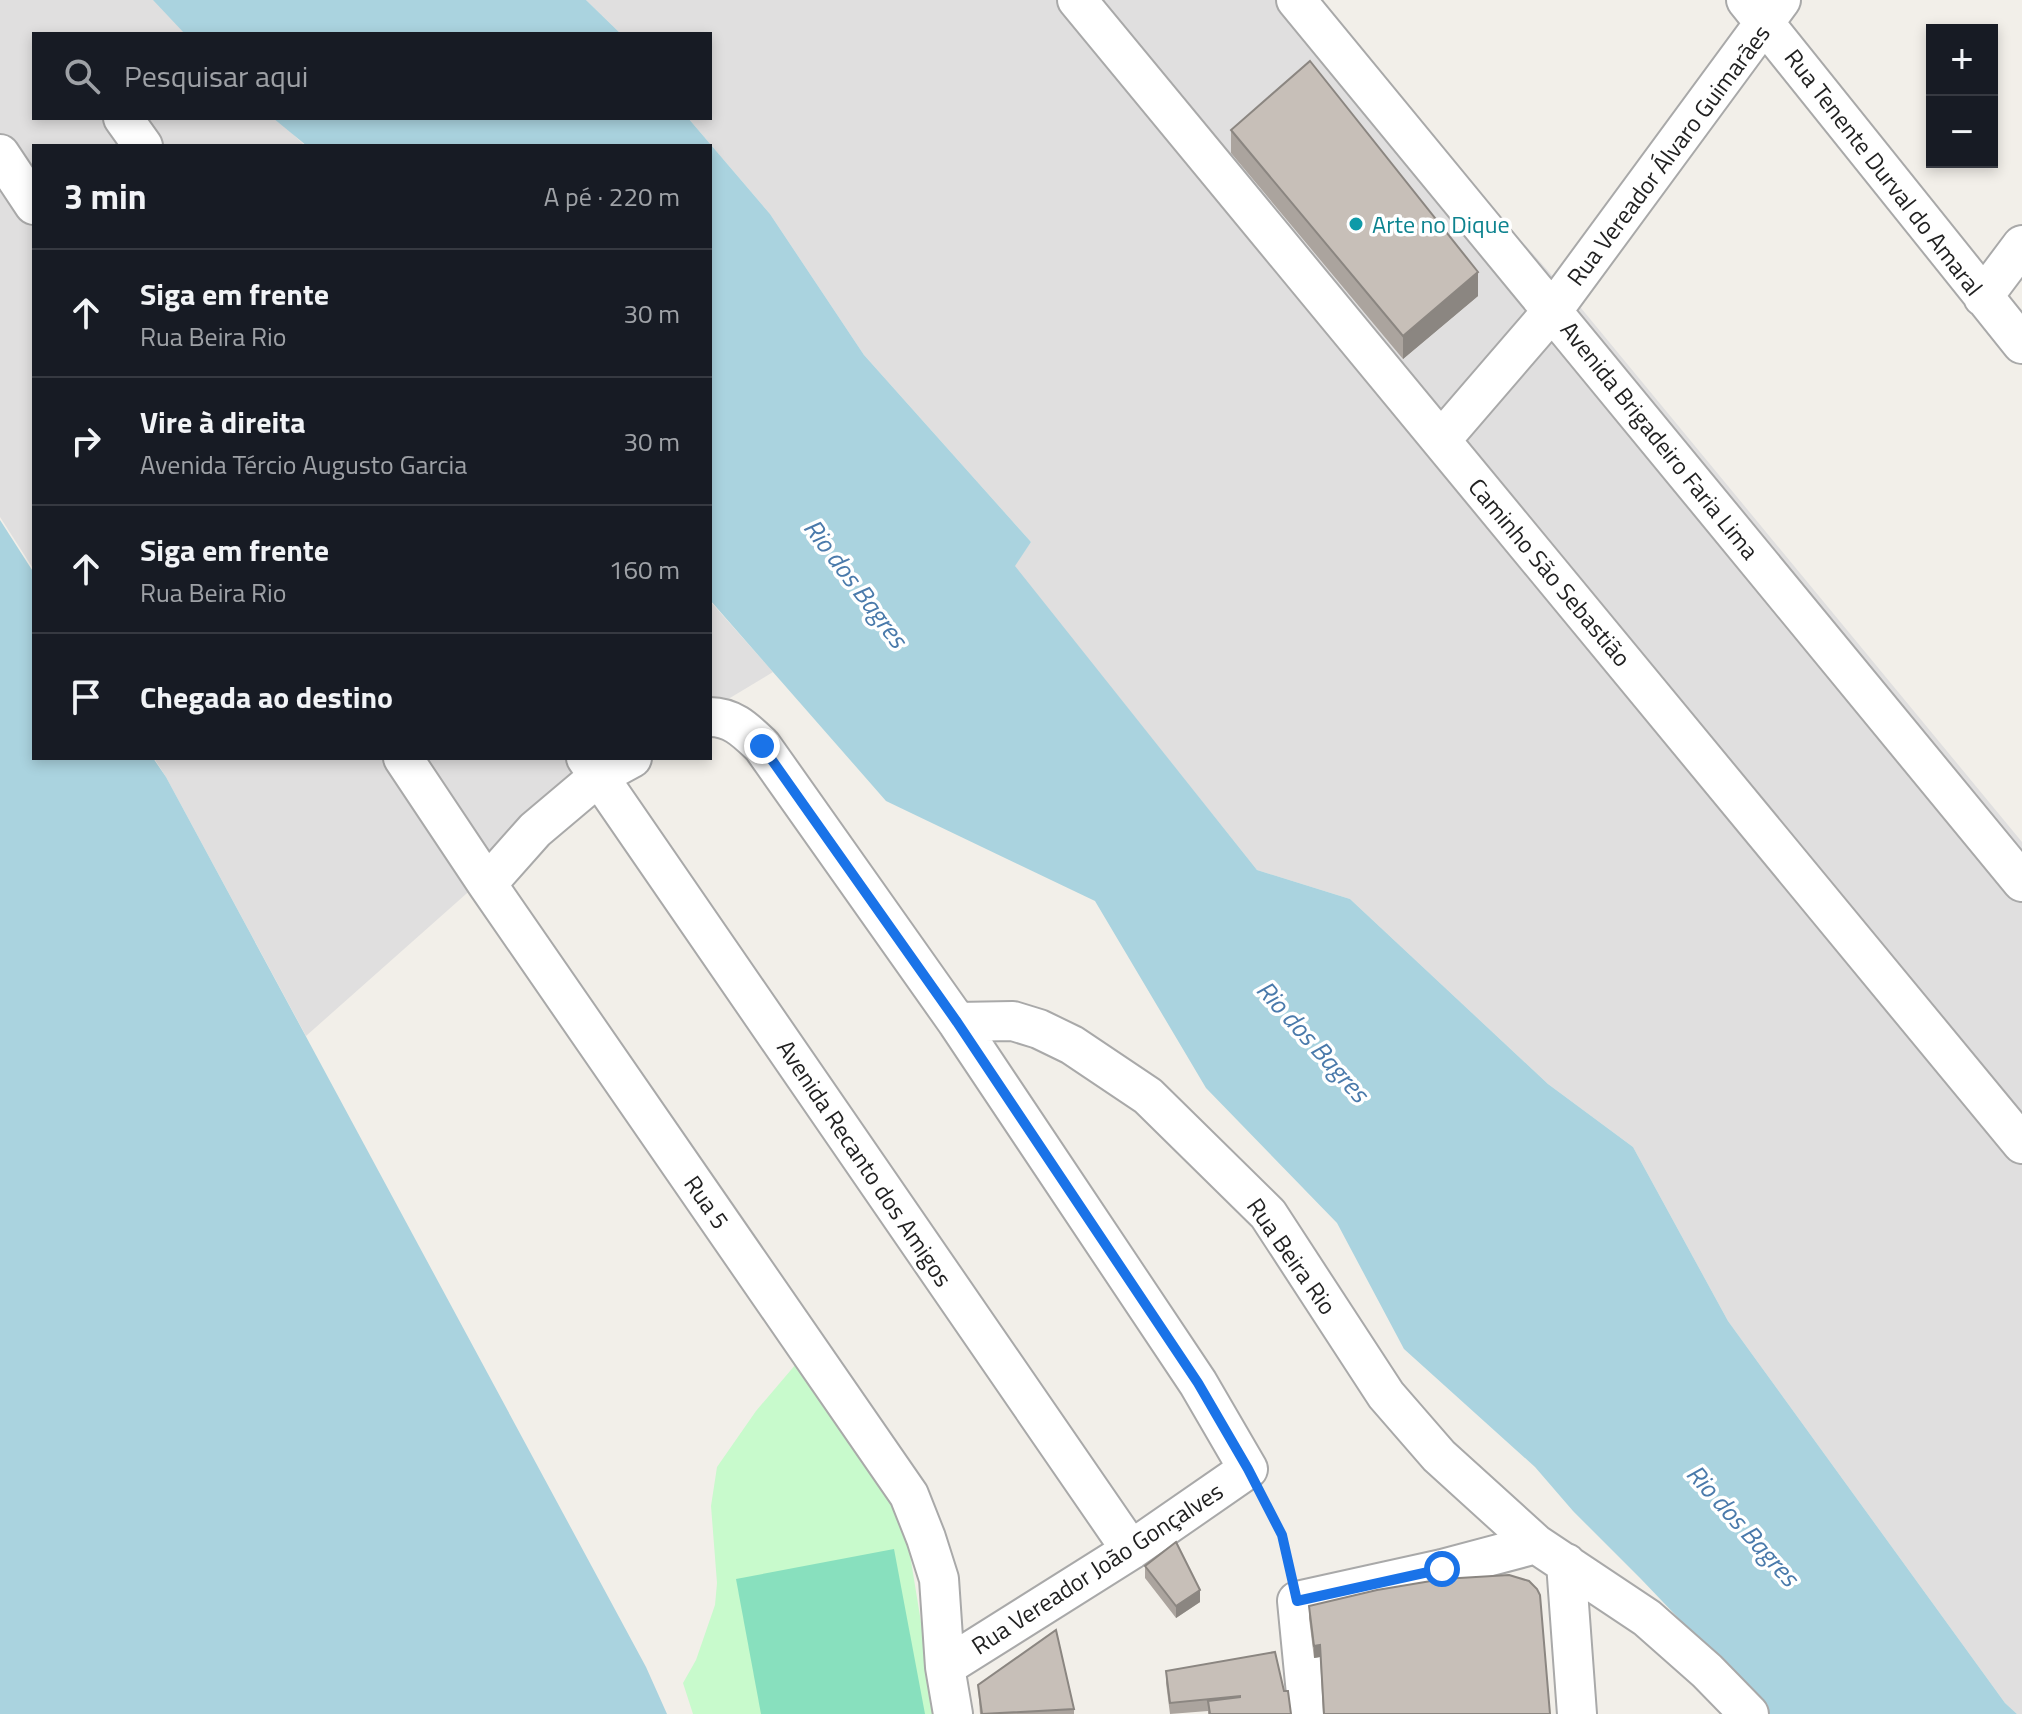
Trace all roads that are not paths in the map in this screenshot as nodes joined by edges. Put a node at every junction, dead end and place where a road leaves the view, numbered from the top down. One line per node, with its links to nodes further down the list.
1 (1077, 0): 12 (street, Caminho São Sebastião)
2 (1296, 0): 10 (street, Avenida Brigadeiro Faria Lima)
3 (1764, 8): 9 (street, Rua Tenente Durval do Amaral); 10 (street, Rua Vereador Álvaro Guimarães)
4 (124, 120): 5 (street)
5 (142, 144)
6 (0, 154): 7 (street)
7 (32, 202)
8 (2022, 245): 9 (street)
9 (1983, 297): 11 (street, Rua Tenente Durval do Amaral)
10 (1553, 310): 12 (street, Rua Vereador Álvaro Guimarães); 16 (street, Avenida Brigadeiro Faria Lima)
11 (2022, 344)
12 (1441, 440): 19 (street, Caminho São Sebastião)
13 (712, 717): 18 (street)
14 (404, 760): 17 (street, Rua 5)
15 (606, 764): 17 (street); 20 (street, Avenida Recanto dos Amigos)
16 (2022, 882)
17 (487, 884): 22 (street, Rua 5)
18 (957, 1022): 20 (street, Rua Vereador João Gonçalves); 21 (street, Rua Beira Rio)
19 (2022, 1144)
20 (1131, 1550): 22 (street, Rua Vereador João Gonçalves)
21 (1551, 1553): 24 (street); 25 (street); 26 (street, Rua Beira Rio)
22 (945, 1667): 23 (street, Rua 5)
23 (953, 1714)
24 (1308, 1714)
25 (1577, 1714)
26 (1749, 1714)

